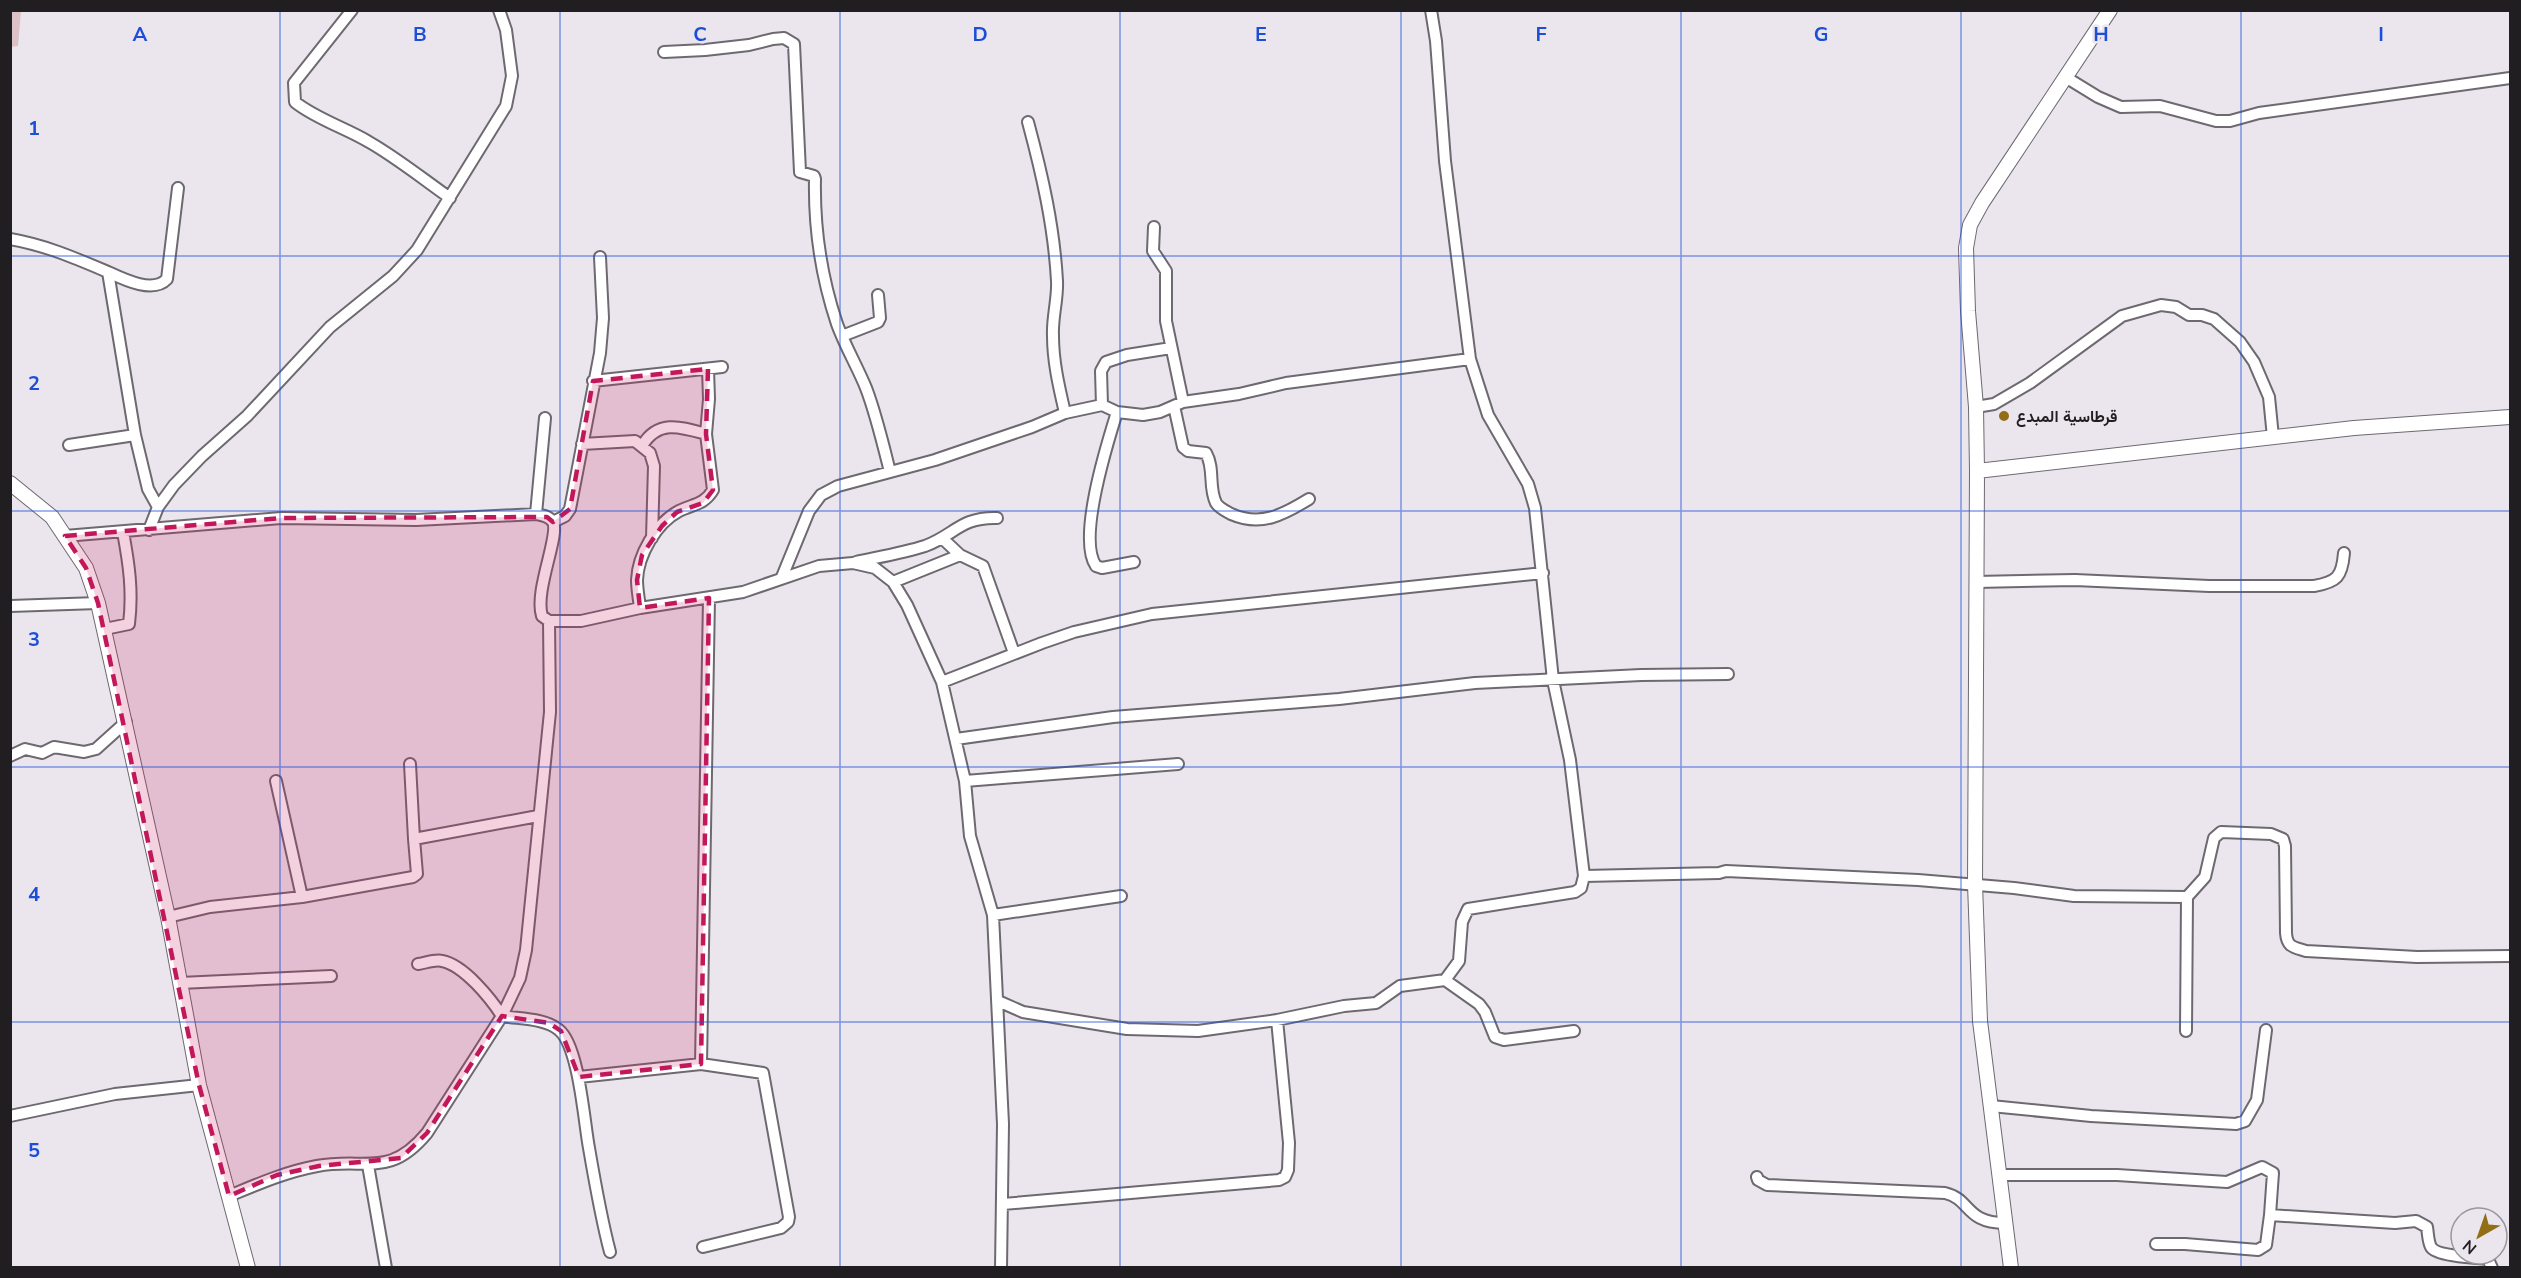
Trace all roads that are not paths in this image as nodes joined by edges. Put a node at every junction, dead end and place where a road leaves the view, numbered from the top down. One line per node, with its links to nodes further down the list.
1 (352, 10): 10 (street)
2 (499, 10): 10 (street)
3 (1431, 10): 18 (street)
4 (2110, 10): 6 (street)
5 (664, 52): 16 (street)
6 (2067, 78): 7 (street); 24 (street)
7 (2511, 78)
8 (1028, 122): 25 (street)
9 (178, 188): 14 (street)
10 (450, 198): 39 (street)
11 (1154, 227): 17 (street)
12 (10, 239): 14 (street)
13 (600, 257): 21 (street)
14 (108, 272): 30 (street)
15 (878, 294): 16 (street)
16 (842, 336): 36 (street)
17 (1171, 348): 22 (street); 23 (street)
18 (1470, 359): 22 (street); 52 (street)
19 (722, 367): 20 (street)
20 (708, 369): 21 (street); 29 (street)
21 (593, 381): 32 (street)
22 (1178, 404): 26 (street); 38 (street)
23 (1102, 405): 25 (street); 26 (street)
24 (1976, 407): 31 (street); 35 (street)
25 (1065, 412): 36 (street)
26 (1117, 412): 50 (street)
27 (2511, 417): 31 (street)
28 (545, 418): 40 (street)
29 (706, 434): 34 (street); 46 (street)
30 (135, 435): 33 (street); 39 (street)
31 (2273, 437): 35 (street)
32 (582, 444): 34 (street); 42 (street)
33 (69, 445)
34 (642, 446): 46 (street)
35 (1977, 471): 55 (street)
36 (890, 472): 53 (street)
37 (10, 483): 45 (street)
38 (1309, 499)
39 (158, 507): 43 (street)
40 (536, 514): 42 (street); 43 (street)
41 (997, 518): 47 (street)
42 (553, 522): 60 (street)
43 (149, 530): 44 (street)
44 (123, 532): 45 (street); 61 (street)
45 (65, 536): 57 (street)
46 (652, 538): 59 (street)
47 (942, 538): 49 (street); 51 (street)
48 (2344, 553): 55 (street)
49 (960, 555): 54 (street); 62 (street)
50 (1134, 562)
51 (853, 563): 53 (street); 54 (street)
52 (1543, 573): 62 (street); 64 (street)
53 (782, 577): 56 (street)
54 (893, 582): 65 (street)
55 (1977, 582): 76 (street)
56 (709, 598): 59 (street); 93 (street)
57 (98, 603): 58 (street); 61 (street)
58 (10, 606)
59 (640, 608): 60 (street)
60 (549, 621): 73 (street)
61 (105, 629): 66 (street)
62 (1014, 653): 65 (street)
63 (1728, 674): 64 (street)
64 (1553, 680): 67 (street); 75 (street)
65 (942, 682): 67 (street)
66 (126, 722): 68 (street); 81 (street)
67 (957, 739): 72 (street)
68 (10, 756)
69 (410, 764): 74 (street)
70 (1178, 764): 72 (street)
71 (276, 781): 78 (street)
72 (965, 781): 80 (street)
73 (538, 816): 74 (street); 88 (street)
74 (414, 840): 78 (street)
75 (1584, 876): 76 (street); 85 (street)
76 (1975, 884): 79 (street); 96 (street)
77 (1121, 896): 80 (street)
78 (302, 897): 81 (street)
79 (2187, 897): 82 (street); 92 (street)
80 (993, 915): 87 (street)
81 (168, 916): 86 (street)
82 (2511, 956)
83 (418, 964): 88 (street)
84 (331, 976): 86 (street)
85 (1445, 980): 89 (street); 91 (street)
86 (180, 983): 95 (street)
87 (998, 1001): 89 (street); 102 (street)
88 (502, 1016): 94 (street); 98 (street)
89 (1277, 1020): 102 (street)
90 (2266, 1030): 96 (street)
91 (1574, 1031)
92 (2186, 1031)
93 (701, 1064): 94 (street); 106 (street)
94 (579, 1077): 107 (street)
95 (199, 1085): 97 (street); 101 (street)
96 (1991, 1106): 99 (street)
97 (10, 1116)
98 (368, 1165): 101 (street); 109 (street)
99 (1999, 1175): 103 (street); 104 (street)
100 (1757, 1177): 104 (street)
101 (228, 1196): 108 (street)
102 (1003, 1204): 110 (street)
103 (2270, 1215): 105 (street); 112 (street)
104 (2005, 1223): 111 (street)
105 (2156, 1244)
106 (702, 1248)
107 (610, 1251)
108 (248, 1268)
109 (386, 1268)
110 (1001, 1268)
111 (2011, 1268)
112 (2492, 1268)

